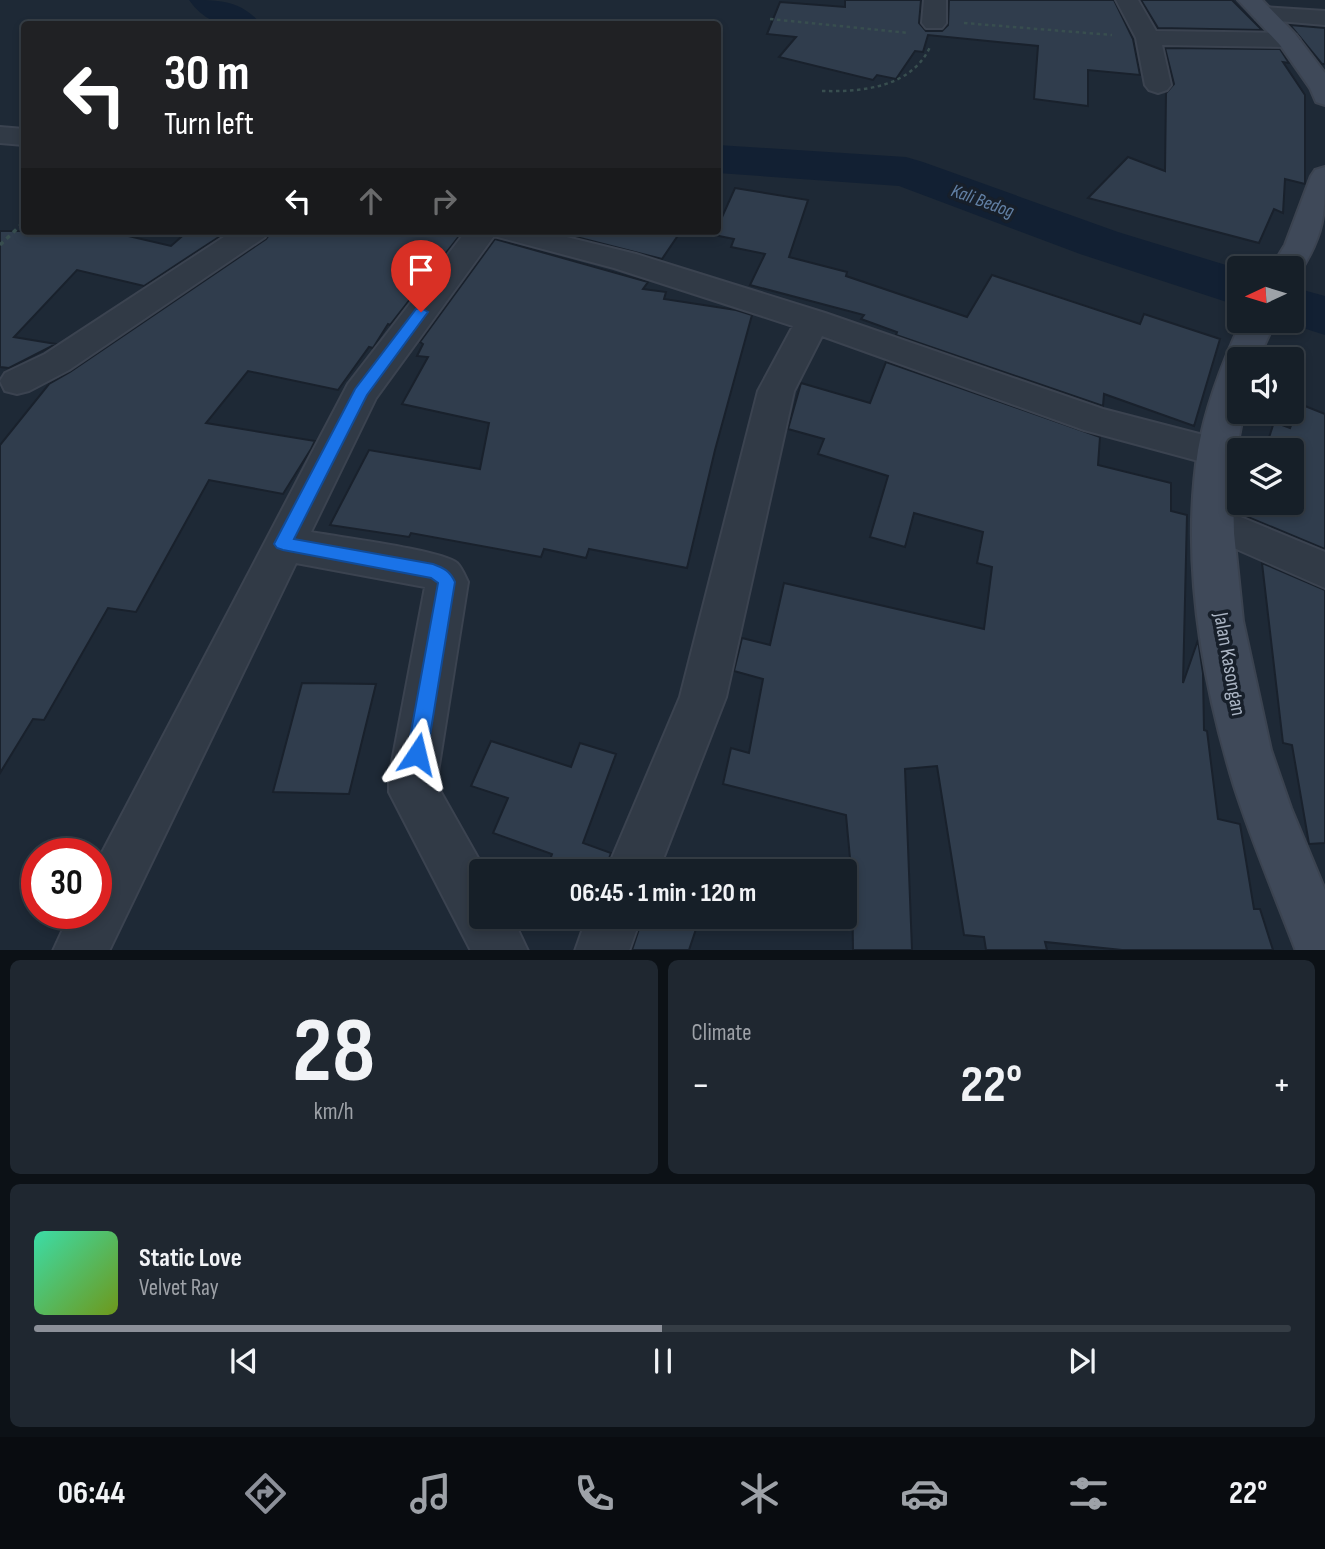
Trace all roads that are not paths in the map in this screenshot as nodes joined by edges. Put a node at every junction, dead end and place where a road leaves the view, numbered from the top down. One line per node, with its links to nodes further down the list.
1 (1127, 0): 4 (street)
2 (1257, 7): 3 (street); 5 (main road)
3 (1325, 18)
4 (1148, 38): 5 (street); 6 (street)
5 (1288, 40): 7 (main road)
6 (1158, 85)
7 (1325, 97)
8 (0, 135): 9 (street)
9 (21, 137)
10 (1325, 176): 14 (main road)
11 (248, 235): 16 (street)
12 (479, 235): 20 (street)
13 (521, 235): 15 (street)
14 (1293, 256)
15 (813, 321): 18 (street); 22 (street)
16 (17, 382)
17 (1227, 415): 18 (main road, Jalan Kasongan)
18 (1217, 452): 19 (main road, Jalan Kasongan)
19 (1214, 522): 21 (street); 29 (main road, Jalan Kasongan)
20 (283, 544): 23 (street); 26 (street)
21 (1325, 571)
22 (637, 859)
23 (469, 892)
24 (489, 929): 27 (street)
25 (610, 929): 28 (street)
26 (80, 950)
27 (501, 950)
28 (602, 950)
29 (1323, 950)

